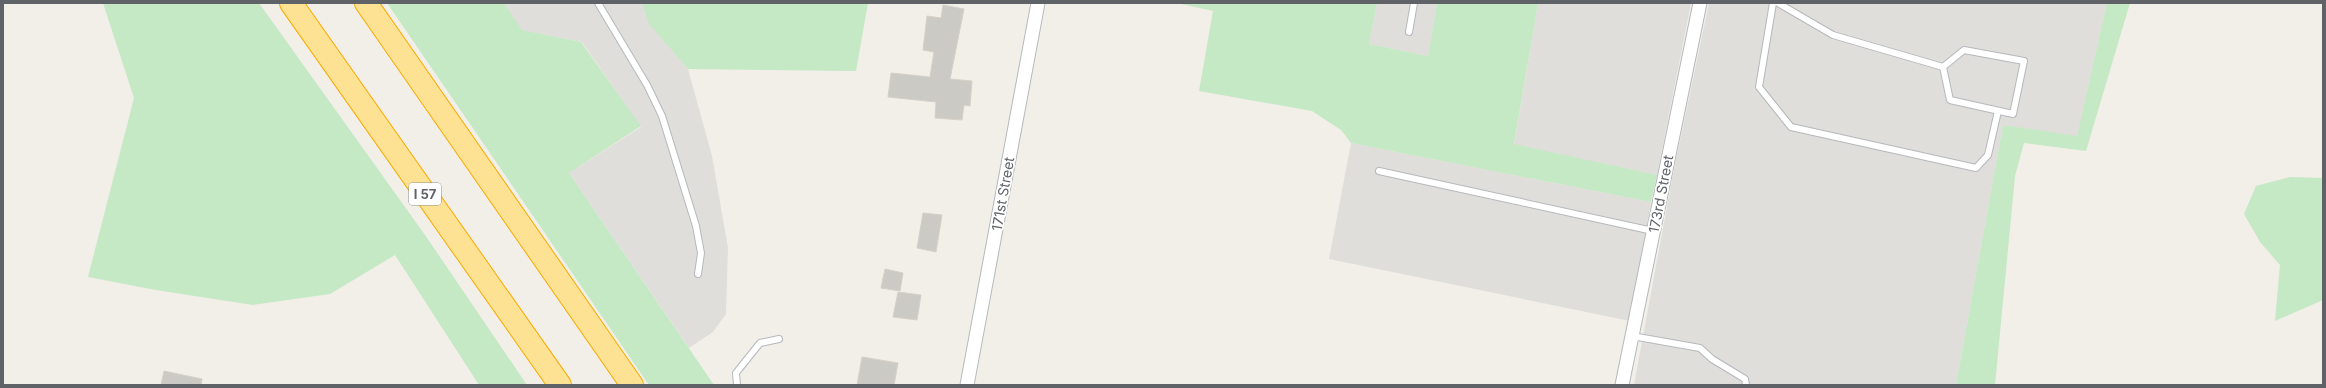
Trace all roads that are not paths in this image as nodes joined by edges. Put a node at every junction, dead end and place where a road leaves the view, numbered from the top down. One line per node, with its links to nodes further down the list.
1 (291, 3): 17 (highway, I 57)
2 (366, 3): 18 (highway)
3 (598, 3): 14 (lane)
4 (1038, 3): 20 (street, 171st Street)
5 (1414, 3): 9 (lane)
6 (1700, 3): 13 (street, 173rd Street)
7 (1773, 3): 11 (lane)
8 (1778, 3): 10 (lane)
9 (1409, 32)
10 (1943, 67): 11 (lane); 11 (lane)
11 (1998, 111)
12 (1380, 171): 13 (lane)
13 (1653, 231): 15 (street, 173rd Street)
14 (698, 274)
15 (1632, 336): 21 (street, 173rd Street); 22 (lane)
16 (779, 339): 19 (lane)
17 (560, 385)
18 (632, 385)
19 (737, 385)
20 (967, 385)
21 (1622, 385)
22 (1746, 385)

